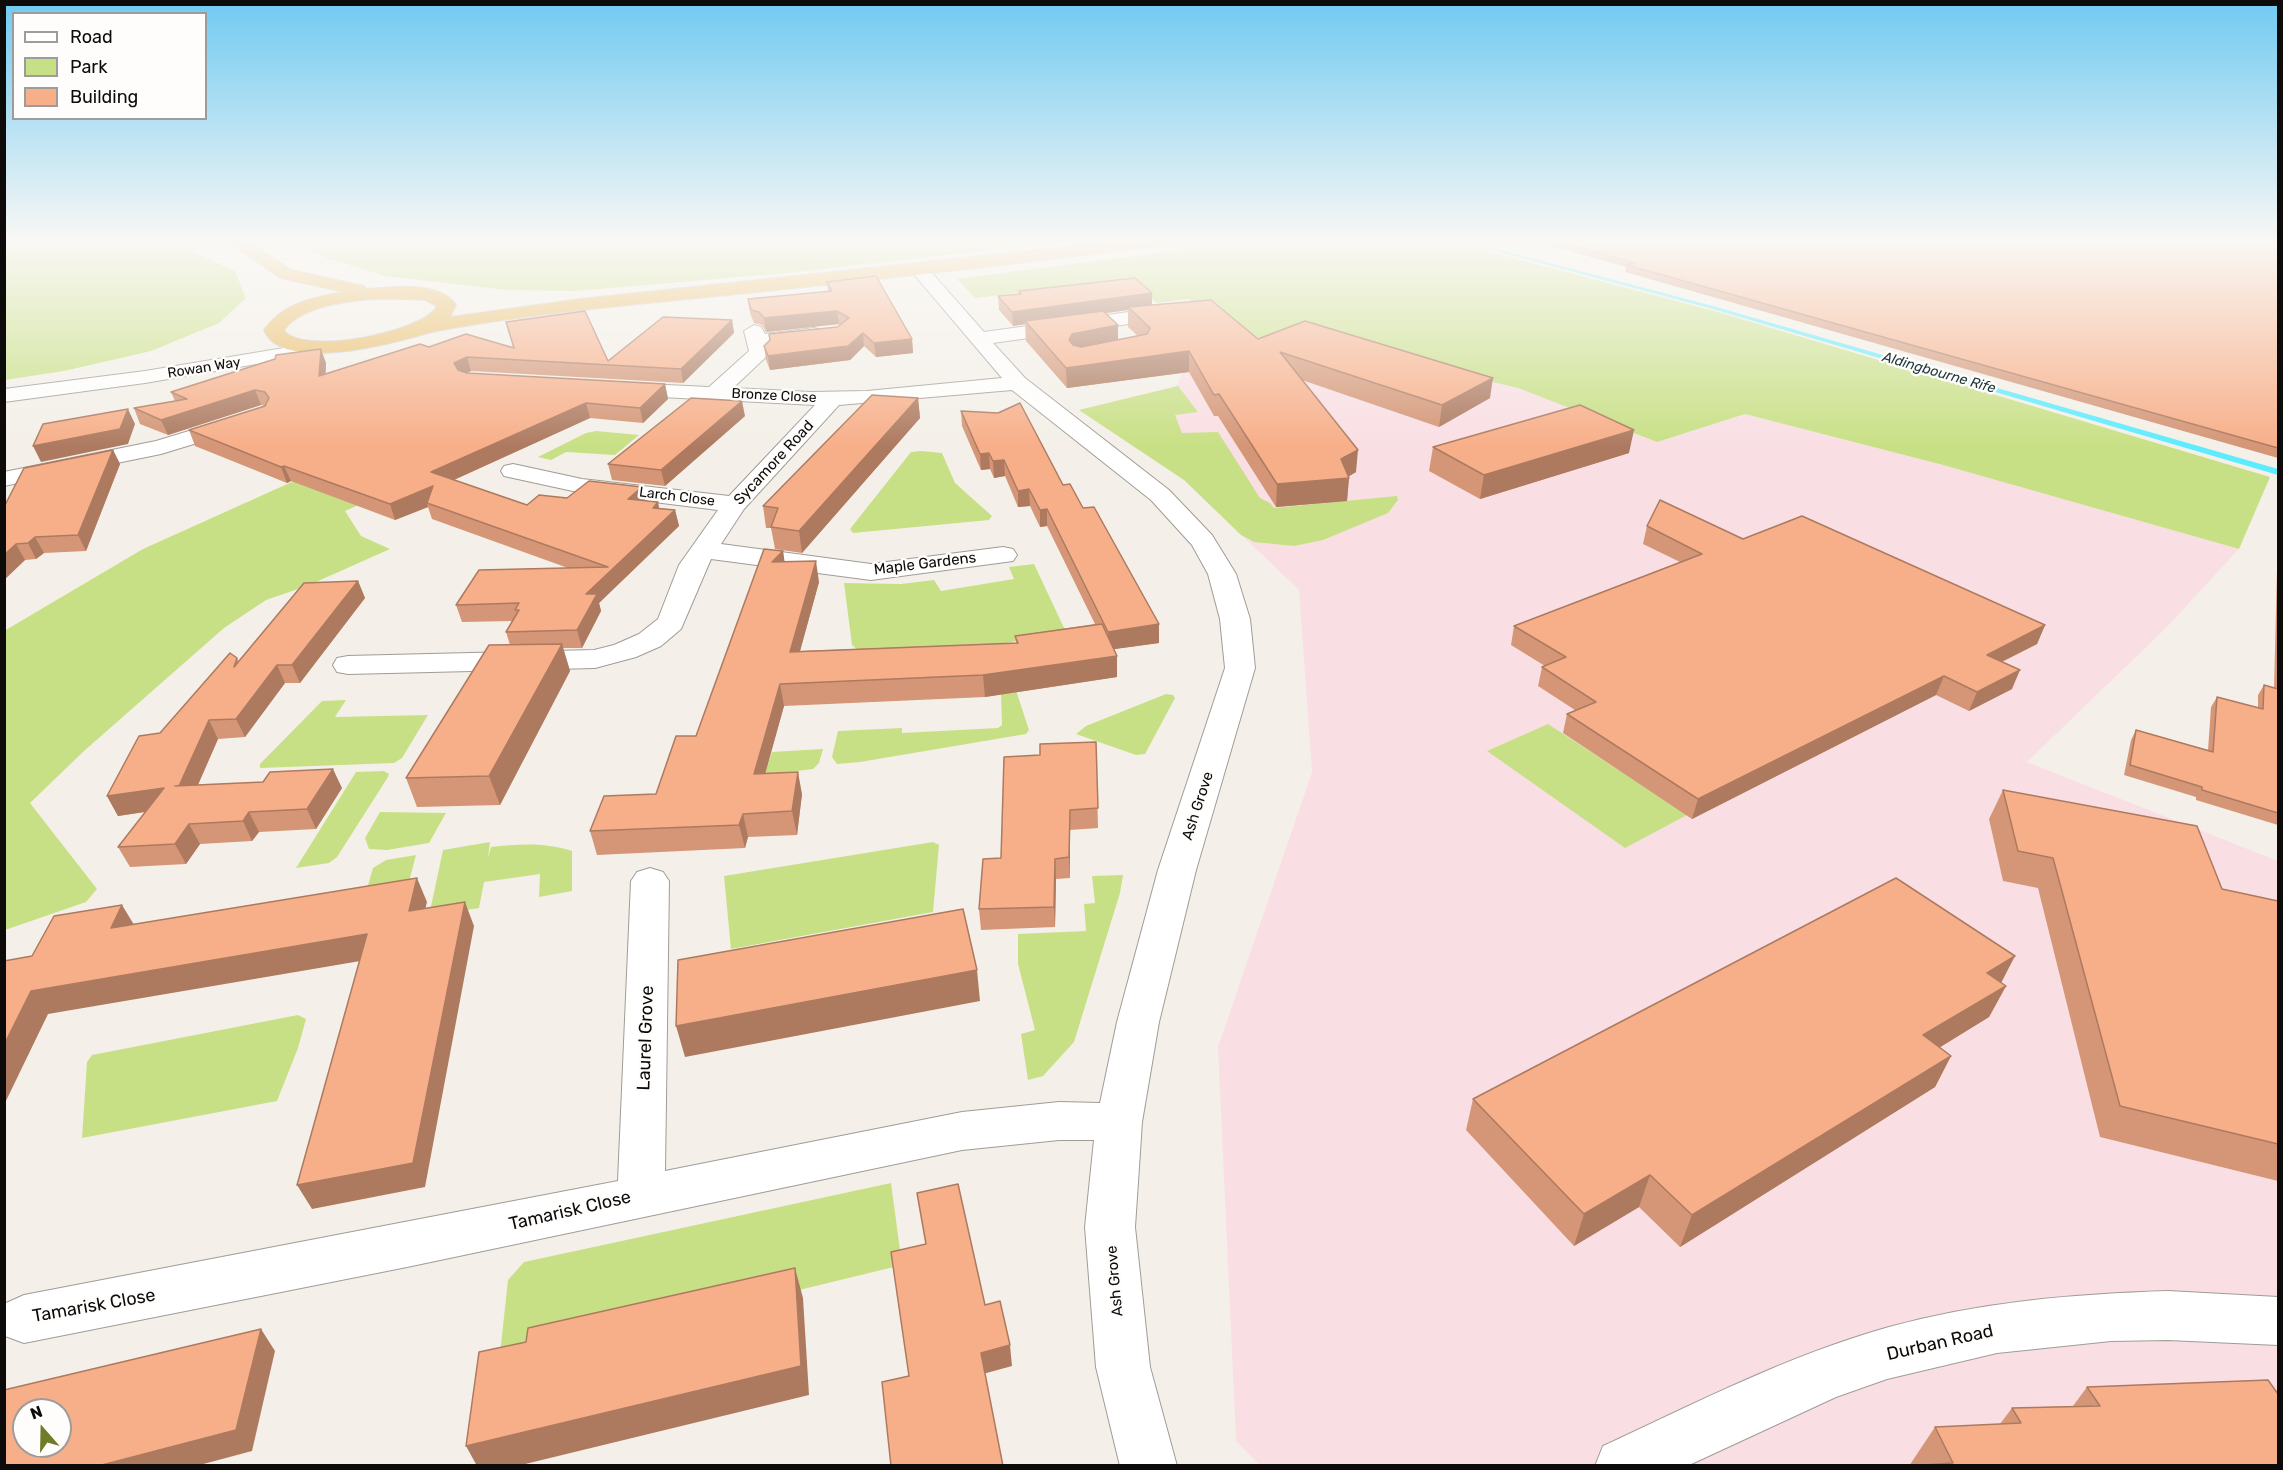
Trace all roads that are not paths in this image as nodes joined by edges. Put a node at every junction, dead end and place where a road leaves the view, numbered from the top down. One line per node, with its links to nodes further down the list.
1 (291, 310): 7 (highway)
2 (304, 310): 7 (highway)
3 (446, 310): 9 (highway)
4 (531, 310): 9 (highway)
5 (954, 310): 13 (street, Ash Grove)
6 (1189, 310): 8 (street)
7 (291, 314): 10 (highway)
8 (1108, 321): 12 (street); 13 (street)
9 (424, 328): 14 (highway)
10 (274, 330): 14 (highway); 16 (street, Rowan Way)
11 (828, 333): 18 (street, Bronze Close)
12 (1123, 335)
13 (979, 339): 15 (street, Ash Grove)
14 (331, 346): 16 (street, Rowan Way)
15 (1017, 383): 20 (street); 29 (street, Ash Grove)
16 (77, 386): 19 (street, Rowan Way)
17 (602, 388): 18 (street, Bronze Close)
18 (715, 393): 20 (street, Bronze Close)
19 (4, 396)
20 (833, 399): 24 (street, Sycamore Road)
21 (252, 418): 23 (street)
22 (513, 471): 24 (street, Larch Close)
23 (4, 479)
24 (735, 504): 25 (street, Sycamore Road)
25 (704, 550): 26 (street, Maple Gardens); 27 (street, Sycamore Road)
26 (1003, 555)
27 (348, 665)
28 (650, 881): 30 (street, Laurel Grove)
29 (1119, 1122): 30 (street, Tamarisk Close); 33 (street, Ash Grove)
30 (641, 1195): 31 (street, Tamarisk Close)
31 (24, 1319)
32 (2278, 1321): 34 (street, Durban Road)
33 (1149, 1466)
34 (1623, 1466)

